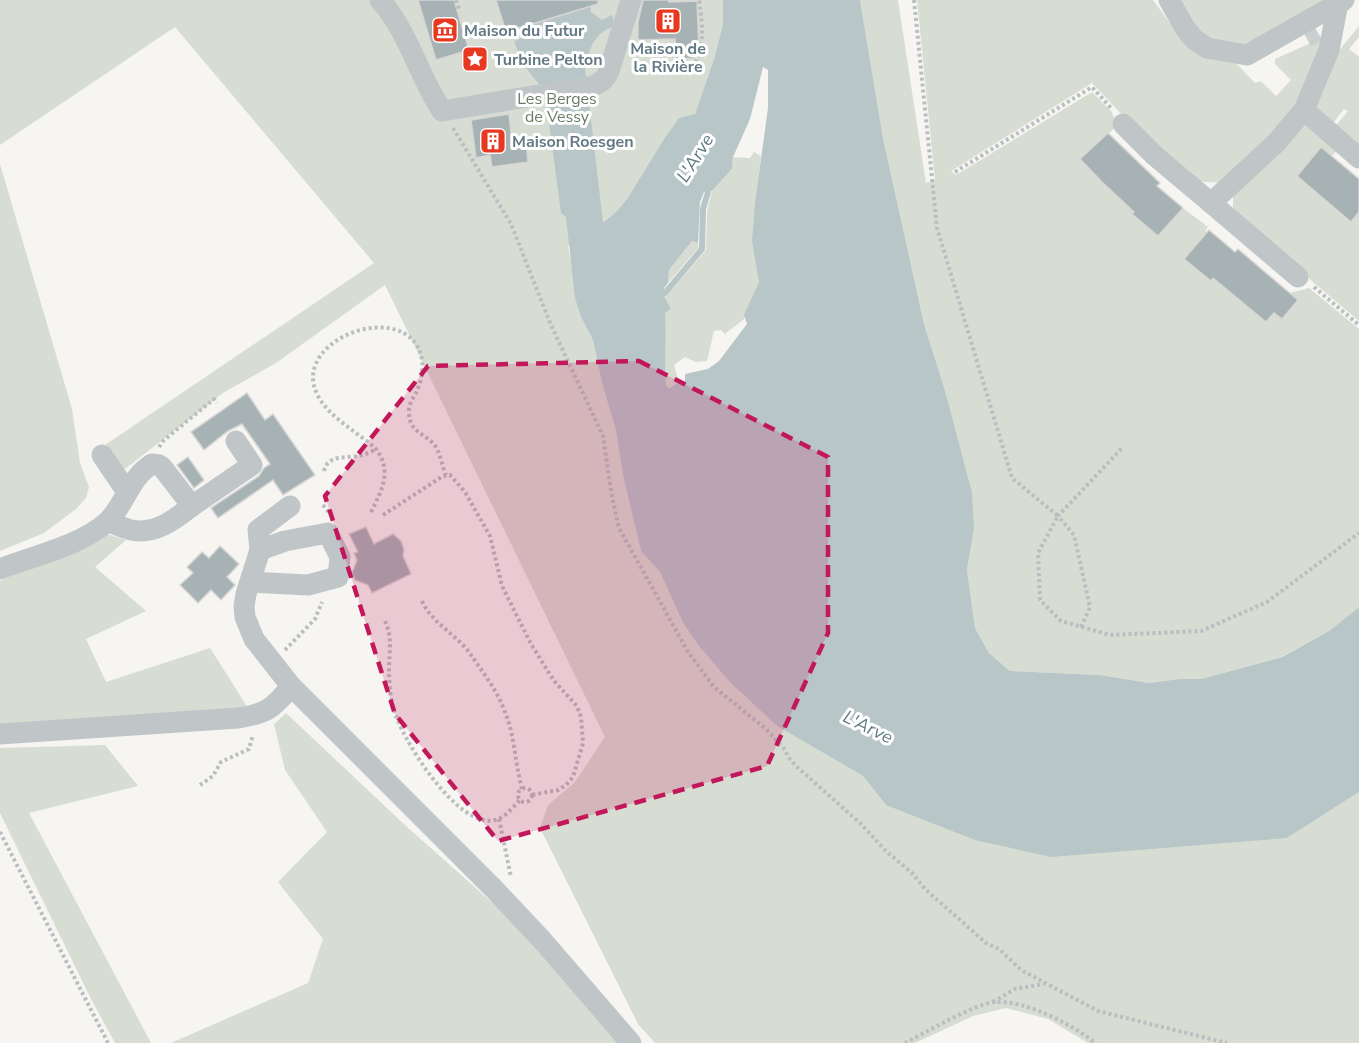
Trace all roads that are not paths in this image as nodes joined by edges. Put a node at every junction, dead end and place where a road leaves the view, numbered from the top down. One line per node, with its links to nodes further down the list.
1 (380, 0): 2 (street)
2 (631, 0)
3 (1169, 0): 4 (street)
4 (1341, 2): 5 (street)
5 (1304, 110): 7 (street); 8 (street)
6 (1124, 124): 8 (street)
7 (1359, 158)
8 (1211, 203): 9 (street)
9 (1298, 277)
10 (236, 441): 13 (street)
11 (102, 455): 12 (street)
12 (127, 492): 13 (street); 15 (street)
13 (192, 506): 15 (street)
14 (290, 506): 16 (street)
15 (108, 522): 17 (street)
16 (260, 550): 18 (street); 18 (street)
17 (0, 569)
18 (250, 582): 19 (street)
19 (291, 686): 20 (street); 21 (street)
20 (0, 734)
21 (631, 1043)

